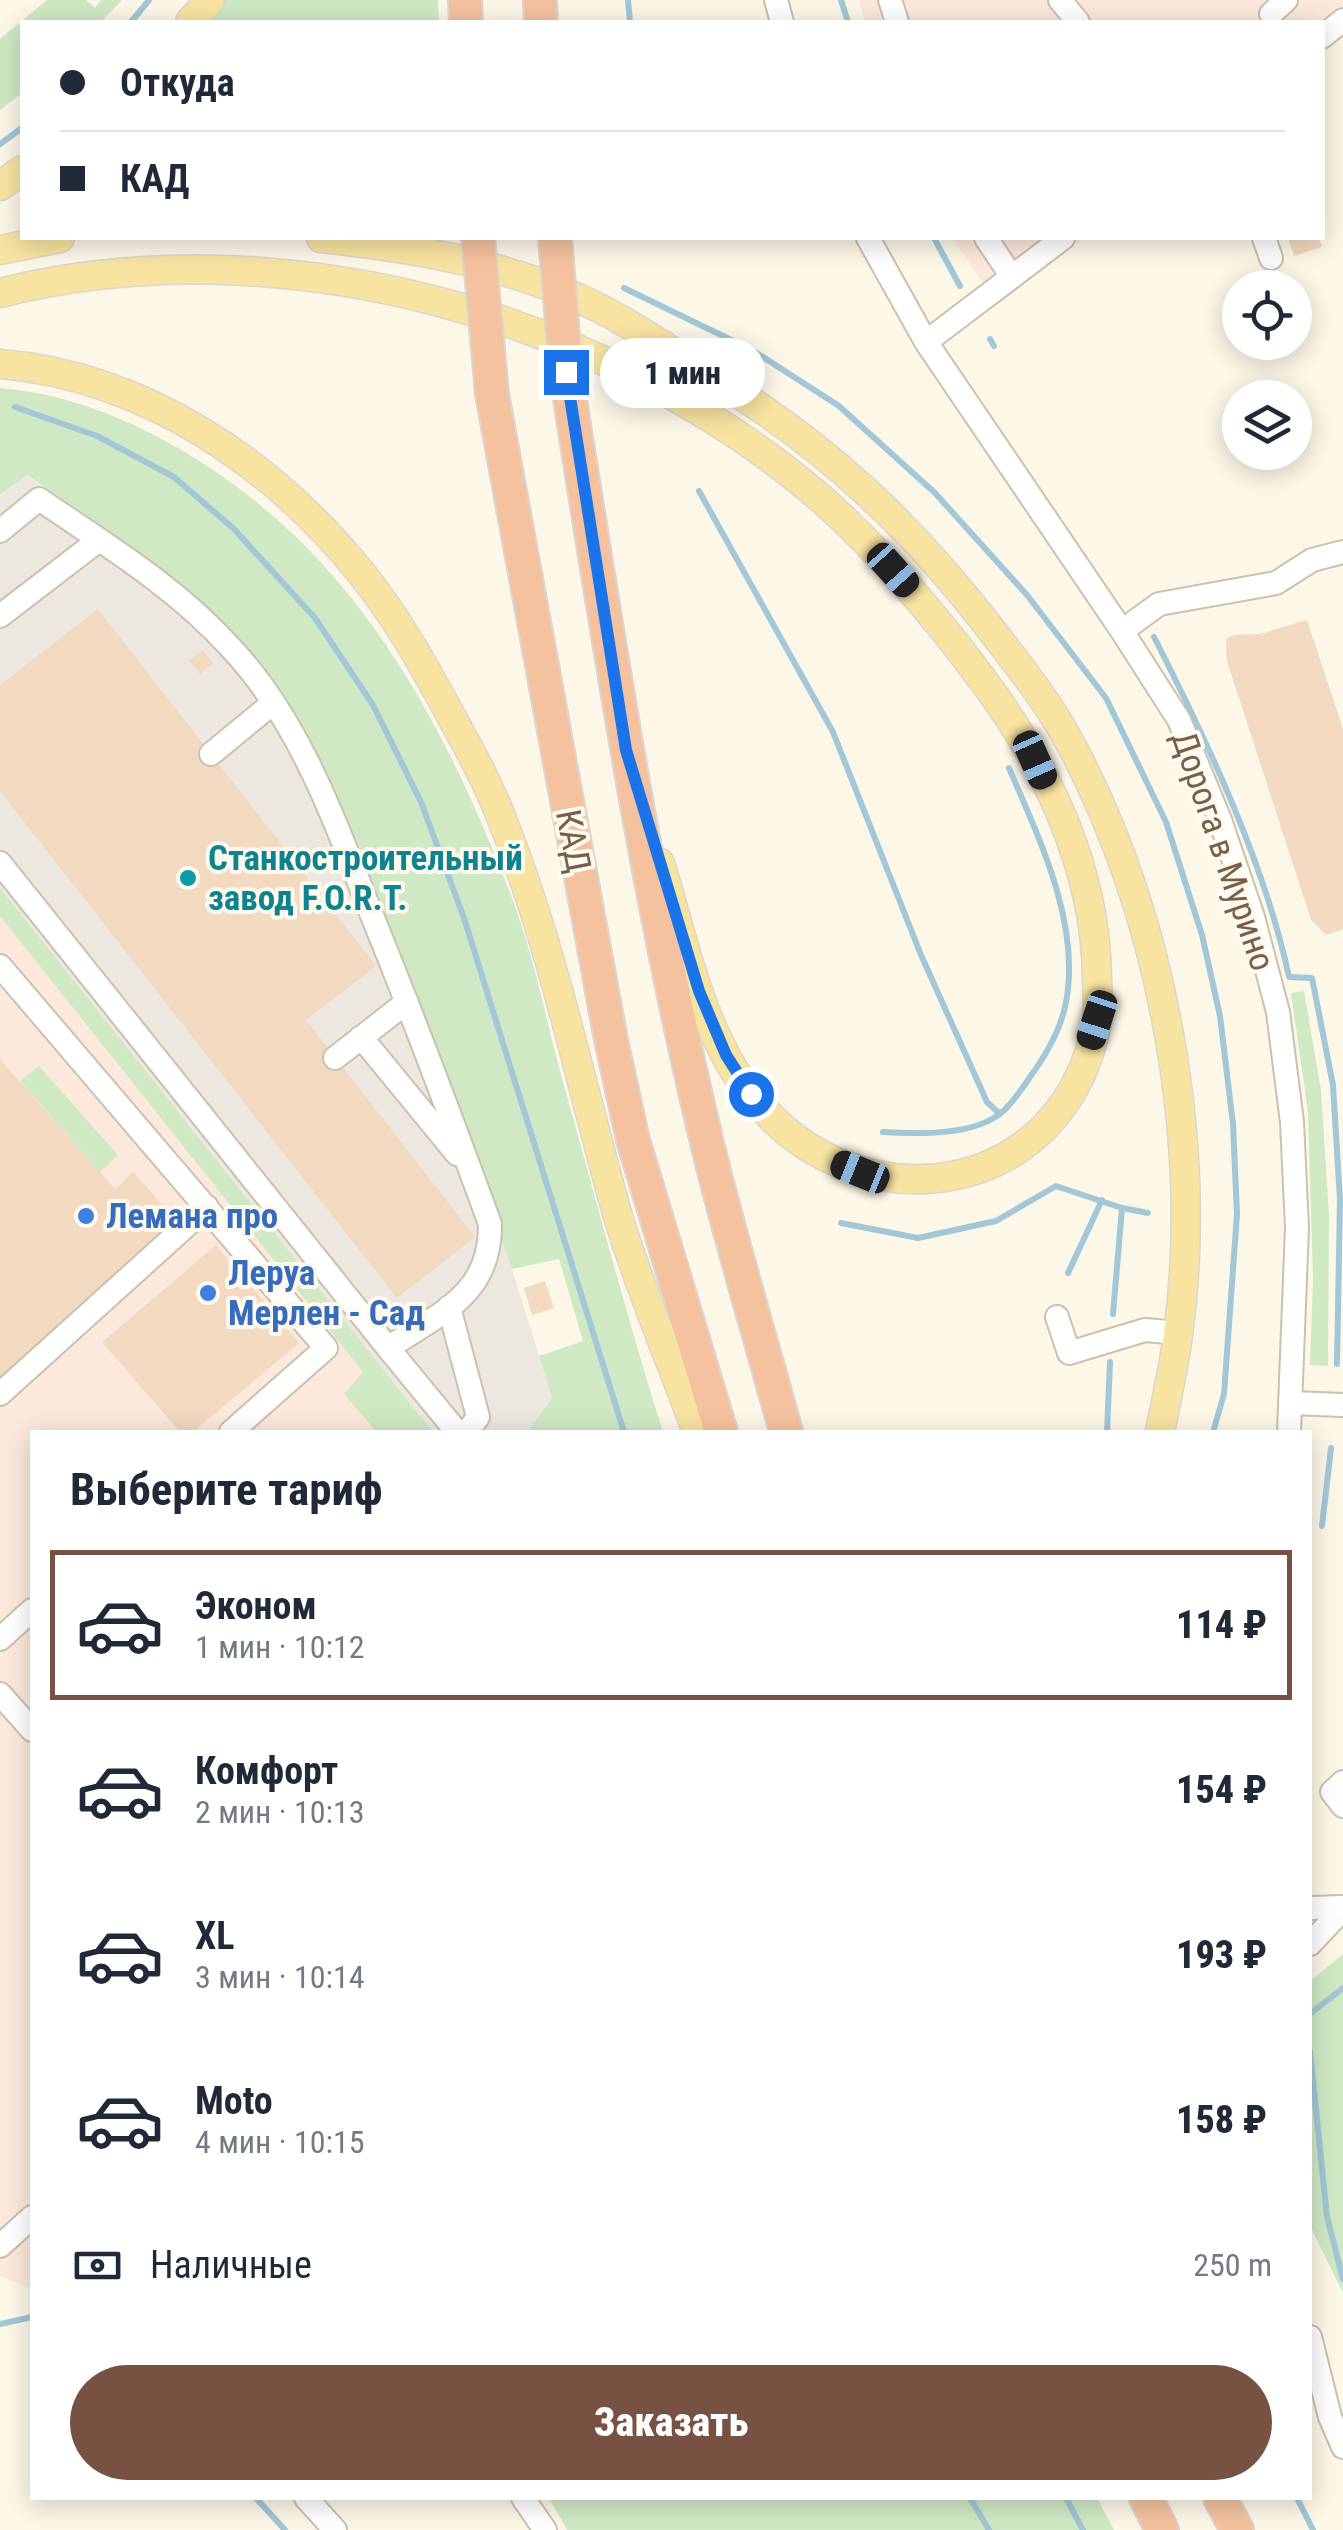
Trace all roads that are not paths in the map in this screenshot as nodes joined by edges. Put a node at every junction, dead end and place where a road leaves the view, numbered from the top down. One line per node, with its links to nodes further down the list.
1 (210, 0): 3 (main road)
2 (1060, 0): 4 (street)
3 (192, 20)
4 (1076, 20)
5 (50, 240): 12 (main road)
6 (340, 240): 34 (main road)
7 (478, 240): 43 (highway, КАД, bridge)
8 (555, 240): 23 (highway, КАД, bridge)
9 (869, 240): 15 (street, Дорога в Мурино)
10 (987, 240): 13 (street)
11 (1060, 240): 13 (street)
12 (0, 250)
13 (1012, 277): 15 (street)
14 (0, 293): 23 (main road)
15 (926, 342): 21 (street, Дорога в Мурино)
16 (0, 364): 42 (main road)
17 (0, 530): 18 (street)
18 (99, 540): 20 (street); 22 (street)
19 (1343, 552): 21 (street)
20 (0, 616)
21 (1122, 630): 37 (street, Дорога в Мурино)
22 (273, 703): 24 (street); 27 (street)
23 (626, 750): 44 (highway, КАД)
24 (211, 754)
25 (0, 863): 35 (street)
26 (0, 966): 31 (street)
27 (407, 1002): 28 (street); 30 (street)
28 (361, 1036): 29 (street); 30 (street)
29 (335, 1058)
30 (470, 1170): 32 (street)
31 (207, 1207): 36 (street); 39 (street)
32 (449, 1307): 35 (street); 41 (street)
33 (1057, 1317): 34 (street)
34 (1179, 1334): 45 (main road)
35 (388, 1348): 40 (street)
36 (0, 1394)
37 (1292, 1403): 38 (street); 46 (street, Дорога в Мурино)
38 (1343, 1405)
39 (233, 1430)
40 (454, 1430)
41 (468, 1430)
42 (696, 1430)
43 (721, 1430)
44 (785, 1430)
45 (1160, 1430)
46 (1289, 1430)
47 (30, 1612): 48 (street)
48 (0, 1639)
49 (0, 1694): 50 (street)
50 (30, 1728)
51 (1343, 1782): 52 (street)
52 (1343, 1806)
53 (1312, 1908): 54 (street)
54 (1343, 1908): 55 (street); 56 (street)
55 (1312, 1925)
56 (1312, 1942)
57 (30, 2218): 58 (street)
58 (0, 2246)
59 (1312, 2345): 60 (street)
60 (1343, 2447)
61 (308, 2500): 66 (street)
62 (525, 2500): 67 (street)
63 (1147, 2500): 68 (highway)
64 (1221, 2500): 69 (highway)
65 (1239, 2500): 70 (main road)
66 (334, 2530)
67 (546, 2530)
68 (1162, 2530)
69 (1237, 2530)
70 (1251, 2530)

